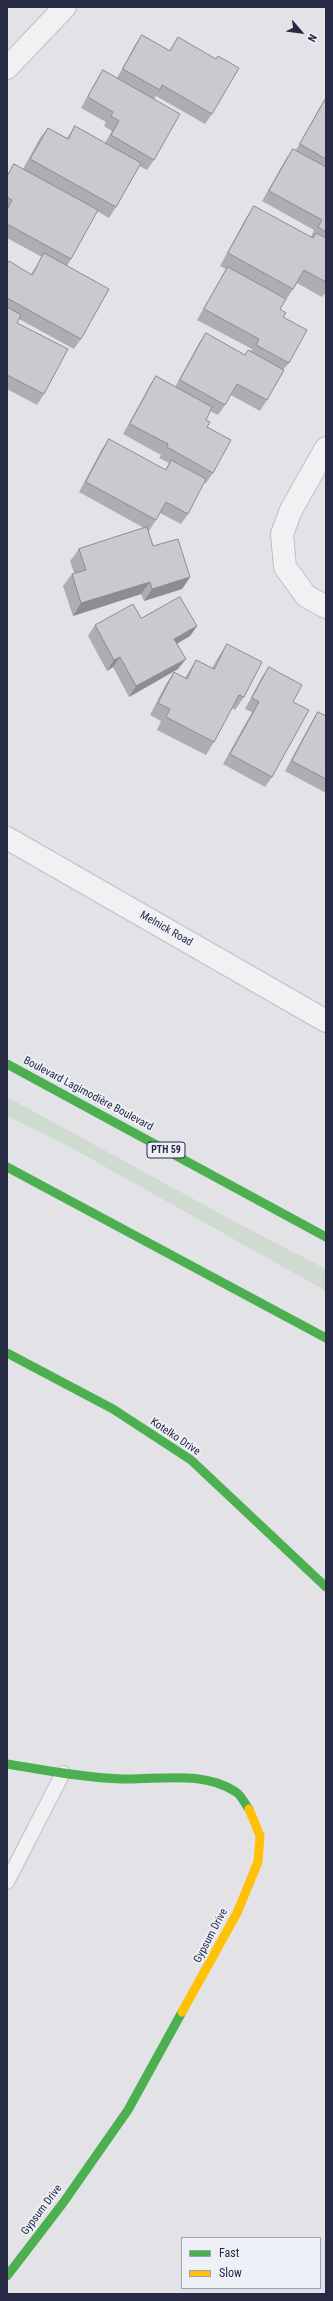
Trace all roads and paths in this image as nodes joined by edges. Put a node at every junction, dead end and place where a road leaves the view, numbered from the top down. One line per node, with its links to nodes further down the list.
1 (65, 7): 2 (street)
2 (7, 68)
3 (326, 448): 4 (street)
4 (326, 607)
5 (7, 838): 6 (street, Melnick Road)
6 (326, 1021)
7 (7, 1064): 9 (street, Boulevard Lagimodière Boulevard / PTH 59)
8 (7, 1167): 10 (street)
9 (326, 1237)
10 (326, 1338)
11 (7, 1353): 12 (street, Kotelko Drive)
12 (326, 1587)
13 (7, 1764): 14 (street, Gypsum Drive)
14 (63, 1774): 15 (lane); 16 (street, Gypsum Drive)
15 (7, 1882)
16 (7, 2276)

